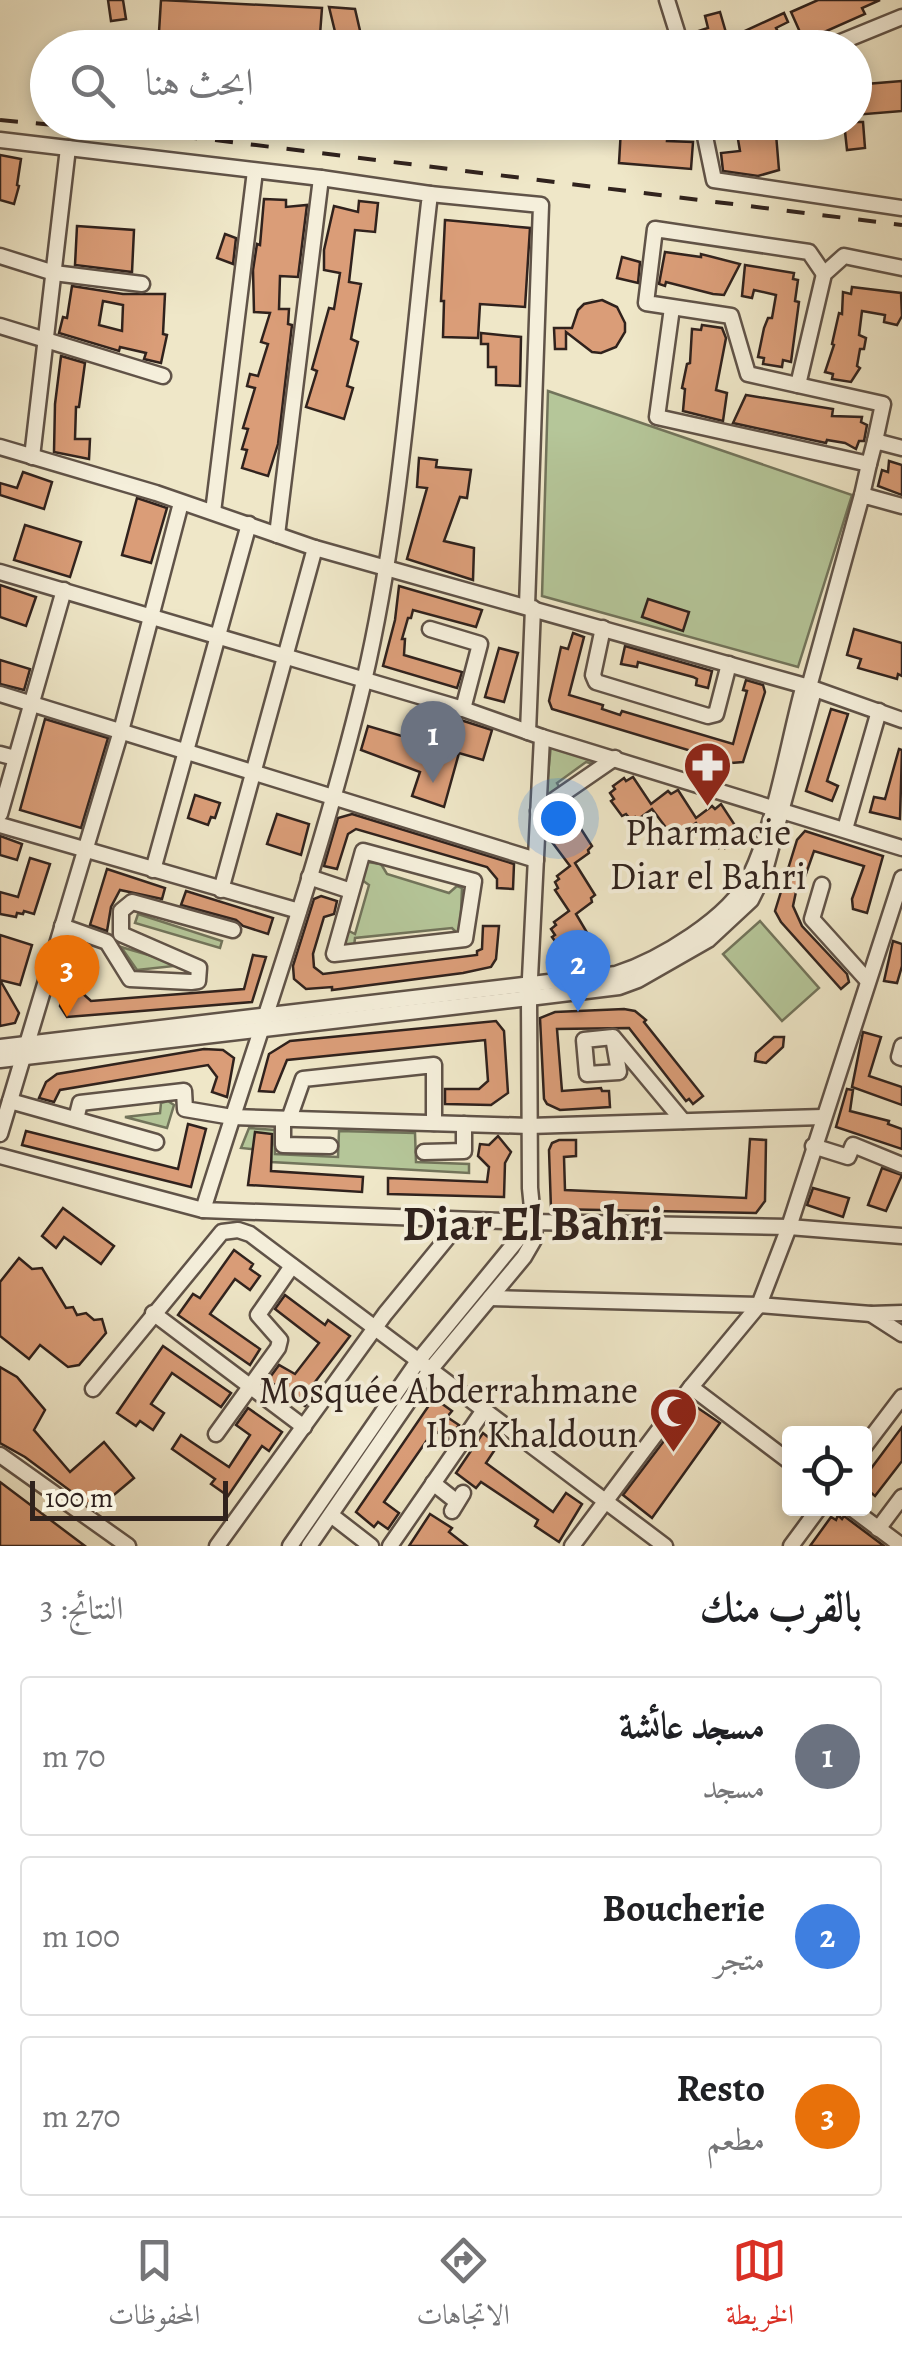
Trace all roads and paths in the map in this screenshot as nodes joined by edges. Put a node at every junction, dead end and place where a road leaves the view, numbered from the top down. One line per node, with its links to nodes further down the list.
1 (667, 0): 3 (street)
2 (902, 17): 4 (street)
3 (676, 30)
4 (870, 30)
5 (0, 140): 7 (street)
6 (706, 140): 11 (street)
7 (68, 148): 8 (street); 14 (street)
8 (256, 171): 9 (street); 30 (street)
9 (321, 178): 10 (street); 32 (street)
10 (430, 194): 34 (street); 37 (street)
11 (902, 208)
12 (0, 256): 14 (street)
13 (902, 268): 15 (street)
14 (54, 273): 16 (street); 19 (street)
15 (824, 274): 17 (street); 21 (street)
16 (142, 284)
17 (672, 308): 21 (street); 26 (street)
18 (0, 326): 19 (street)
19 (44, 340): 20 (street); 25 (street)
20 (163, 376)
21 (798, 385): 22 (street)
22 (875, 441): 24 (street); 26 (street)
23 (0, 447): 25 (street)
24 (902, 448)
25 (32, 456): 28 (street)
26 (868, 464): 27 (street)
27 (862, 495): 29 (street); 45 (street)
28 (181, 503): 30 (street); 38 (street)
29 (902, 506)
30 (213, 512): 31 (street)
31 (249, 524): 32 (street); 41 (street)
32 (278, 535): 33 (street)
33 (315, 548): 34 (street); 42 (street)
34 (387, 566): 37 (street); 44 (street)
35 (0, 572): 36 (street)
36 (64, 590): 38 (street); 47 (street)
37 (530, 607): 39 (street); 52 (street)
38 (150, 618): 41 (street); 51 (street)
39 (603, 628): 43 (street); 43 (street)
40 (430, 629): 48 (street)
41 (218, 637): 42 (street); 53 (street)
42 (285, 657): 44 (street); 56 (street)
43 (730, 664): 45 (street)
44 (364, 682): 48 (street); 57 (street)
45 (809, 686): 49 (street); 58 (street)
46 (0, 694): 47 (street)
47 (34, 704): 51 (street); 54 (street)
48 (463, 710): 52 (street)
49 (879, 711): 50 (street); 62 (street)
50 (902, 720)
51 (121, 731): 53 (street); 64 (street)
52 (535, 734): 55 (street); 59 (street)
53 (188, 751): 56 (street); 66 (street)
54 (7, 756): 60 (street)
55 (615, 758): 58 (street); 59 (street)
56 (254, 771): 57 (street); 70 (street)
57 (333, 795): 65 (street); 67 (street)
58 (778, 807): 62 (street); 78 (street)
59 (538, 811): 65 (street)
60 (0, 814)
61 (0, 825): 64 (street)
62 (845, 829): 63 (street)
63 (902, 848)
64 (85, 850): 66 (street); 74 (street)
65 (536, 860): 78 (street)
66 (153, 870): 70 (street)
67 (309, 878): 71 (street); 72 (street)
68 (902, 878): 73 (street)
69 (822, 885): 77 (street)
70 (222, 890): 72 (street)
71 (351, 891): 71 (street)
72 (299, 912): 79 (street)
73 (896, 912): 77 (street)
74 (62, 926): 76 (street); 83 (street)
75 (234, 930): 76 (street)
76 (114, 938): 76 (street)
77 (867, 980): 88 (street)
78 (529, 991): 79 (street); 94 (street)
79 (262, 1022): 83 (street); 87 (street)
80 (613, 1037): 91 (street)
81 (902, 1046): 84 (street)
82 (0, 1047): 83 (street)
83 (25, 1050): 85 (street); 86 (street)
84 (902, 1058)
85 (0, 1060)
86 (10, 1101): 90 (street); 95 (street)
87 (232, 1117): 89 (street); 90 (street); 102 (street)
88 (822, 1117): 91 (street); 98 (street)
89 (286, 1119): 92 (street); 92 (street); 97 (street)
90 (76, 1120): 96 (street)
91 (683, 1121): 94 (street)
92 (434, 1124): 93 (street)
93 (464, 1124): 94 (street); 99 (street)
94 (529, 1126): 104 (street)
95 (0, 1134)
96 (156, 1142)
97 (330, 1146)
98 (814, 1146): 101 (street); 105 (street)
99 (424, 1152)
100 (0, 1156): 102 (street)
101 (902, 1166)
102 (203, 1210): 103 (street)
103 (462, 1220): 104 (street); 113 (street)
104 (532, 1222): 105 (street); 108 (street); 115 (street)
105 (789, 1227): 106 (street); 109 (street)
106 (902, 1236)
107 (292, 1266): 110 (street); 113 (street); 116 (street)
108 (490, 1298): 109 (street); 115 (street)
109 (759, 1305): 111 (street); 117 (street)
110 (154, 1313): 116 (street); 118 (street)
111 (872, 1314): 112 (street); 114 (street)
112 (902, 1314)
113 (374, 1329): 115 (street); 121 (street)
114 (902, 1334)
115 (424, 1365): 120 (street); 130 (street); 136 (street)
116 (249, 1386): 121 (street); 122 (street)
117 (692, 1387): 125 (street); 128 (street)
118 (93, 1389)
119 (902, 1397): 123 (street)
120 (484, 1410): 126 (street); 128 (street)
121 (304, 1427): 135 (street)
122 (216, 1434)
123 (872, 1436)
124 (0, 1455): 134 (street)
125 (782, 1456)
126 (433, 1483): 129 (street); 139 (street)
127 (902, 1497): 133 (street)
128 (604, 1500): 140 (street); 141 (street)
129 (458, 1502)
130 (331, 1515): 137 (street); 138 (street)
131 (813, 1516): 142 (street)
132 (862, 1516): 133 (street)
133 (878, 1528): 143 (street)
134 (128, 1546)
135 (218, 1546)
136 (290, 1546)
137 (309, 1546)
138 (371, 1546)
139 (390, 1546)
140 (572, 1546)
141 (665, 1546)
142 (791, 1546)
143 (902, 1546)

